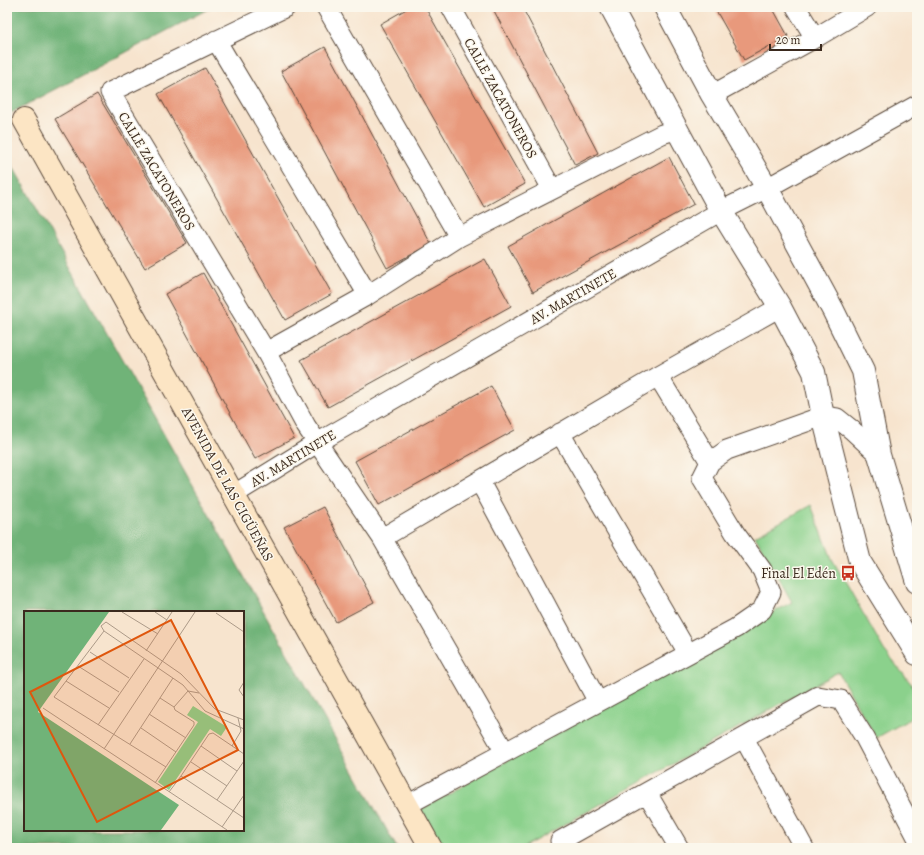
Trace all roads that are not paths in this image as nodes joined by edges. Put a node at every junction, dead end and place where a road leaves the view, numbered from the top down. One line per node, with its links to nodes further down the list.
1 (286, 7): 9 (street, CALLE ZACATONEROS)
2 (326, 7): 17 (street)
3 (451, 7): 15 (street, CALLE ZACATONEROS)
4 (612, 7): 13 (street)
5 (665, 7): 10 (street)
6 (796, 7): 8 (street)
7 (867, 7): 8 (street)
8 (815, 38): 10 (street)
9 (216, 40): 18 (street); 20 (street, CALLE ZACATONEROS)
10 (712, 95): 14 (street)
11 (917, 105): 14 (street, AV. MARTINETE)
12 (24, 120): 28 (main road, AVENIDA DE LAS CIGÜEÑAS)
13 (670, 132): 15 (street); 16 (street)
14 (767, 188): 16 (street, AV. MARTINETE); 25 (street)
15 (552, 189): 17 (street)
16 (720, 211): 19 (street); 24 (street, AV. MARTINETE)
17 (459, 238): 18 (street)
18 (368, 295): 20 (street)
19 (780, 308): 21 (street); 22 (street)
20 (266, 352): 24 (street, CALLE ZACATONEROS)
21 (658, 376): 23 (street); 26 (street)
22 (823, 416): 25 (street); 26 (street); 32 (street)
23 (560, 433): 27 (street); 31 (street)
24 (317, 443): 28 (street, AV. MARTINETE); 29 (street, CALLE ZACATONEROS)
25 (879, 455): 30 (street)
26 (710, 462): 31 (street)
27 (480, 482): 29 (street); 33 (street)
28 (233, 495): 37 (main road, AVENIDA DE LAS CIGÜEÑAS)
29 (382, 538): 35 (street, CALLE ZACATONEROS)
30 (917, 582)
31 (688, 653): 33 (street)
32 (917, 654)
33 (598, 702): 35 (street)
34 (744, 738): 36 (street); 38 (street); 43 (street)
35 (505, 752): 37 (street)
36 (648, 793): 40 (street); 42 (street)
37 (407, 805): 41 (main road, AVENIDA DE LAS CIGÜEÑAS)
38 (912, 814): 39 (street)
39 (917, 837)
40 (557, 846)
41 (431, 848)
42 (679, 848)
43 (804, 848)

